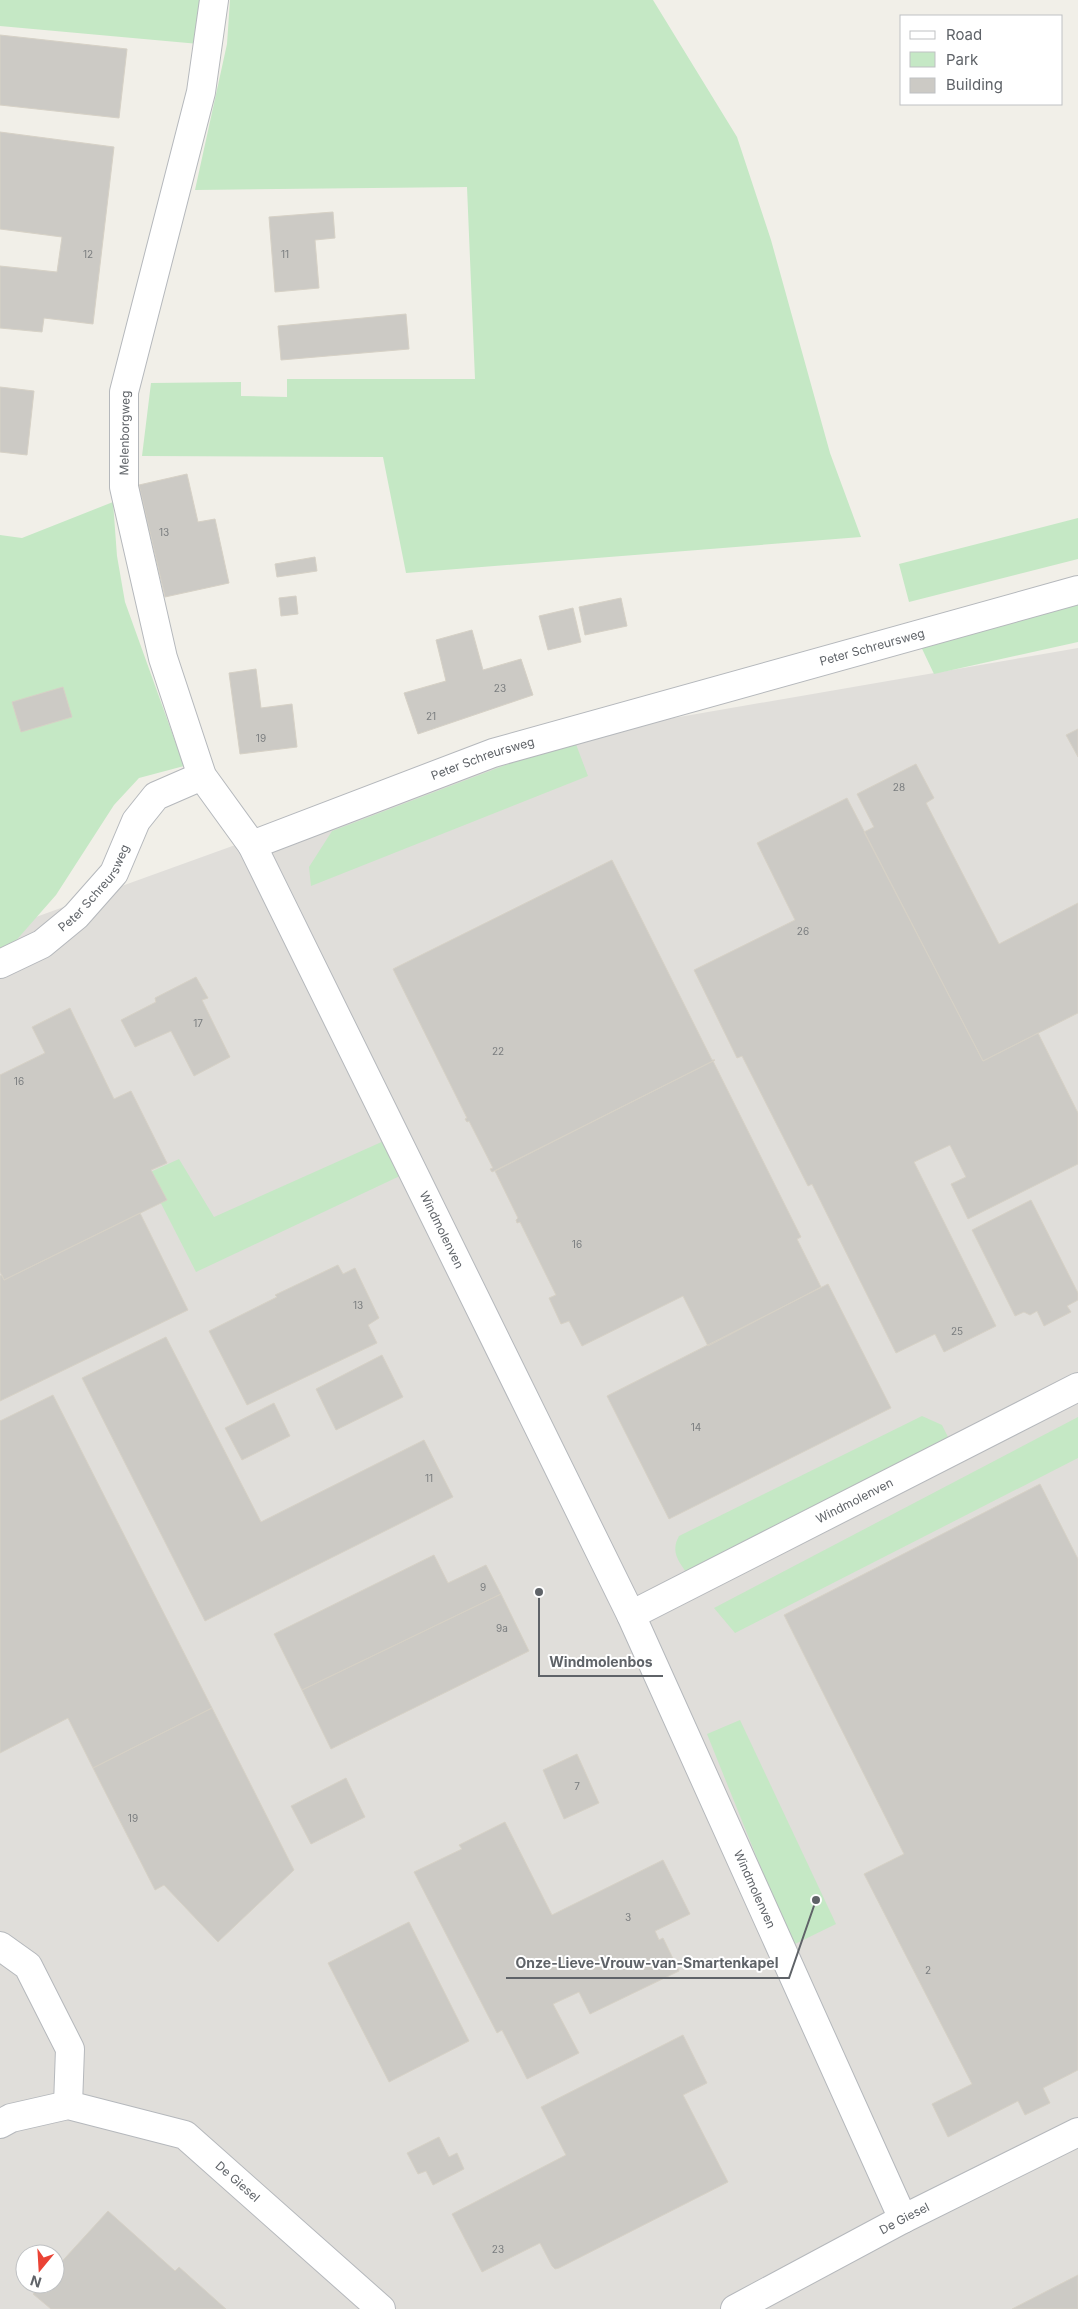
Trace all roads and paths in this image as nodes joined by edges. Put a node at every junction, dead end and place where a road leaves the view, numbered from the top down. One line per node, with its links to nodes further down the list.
1 (214, 0): 3 (street, Melenborgweg)
2 (1078, 590): 4 (street, Peter Schreursweg)
3 (202, 776): 4 (street); 5 (street, Peter Schreursweg)
4 (252, 845): 7 (street, Windmolenven)
5 (0, 964)
6 (1078, 1387): 7 (street, Windmolenven)
7 (631, 1615): 12 (street, Windmolenven)
8 (0, 1946): 9 (street)
9 (68, 2105): 10 (street, De Giesel); 13 (street, De Giesel)
10 (0, 2124)
11 (1078, 2132): 12 (street, De Giesel)
12 (902, 2219): 14 (street, De Giesel)
13 (381, 2309)
14 (735, 2309)

